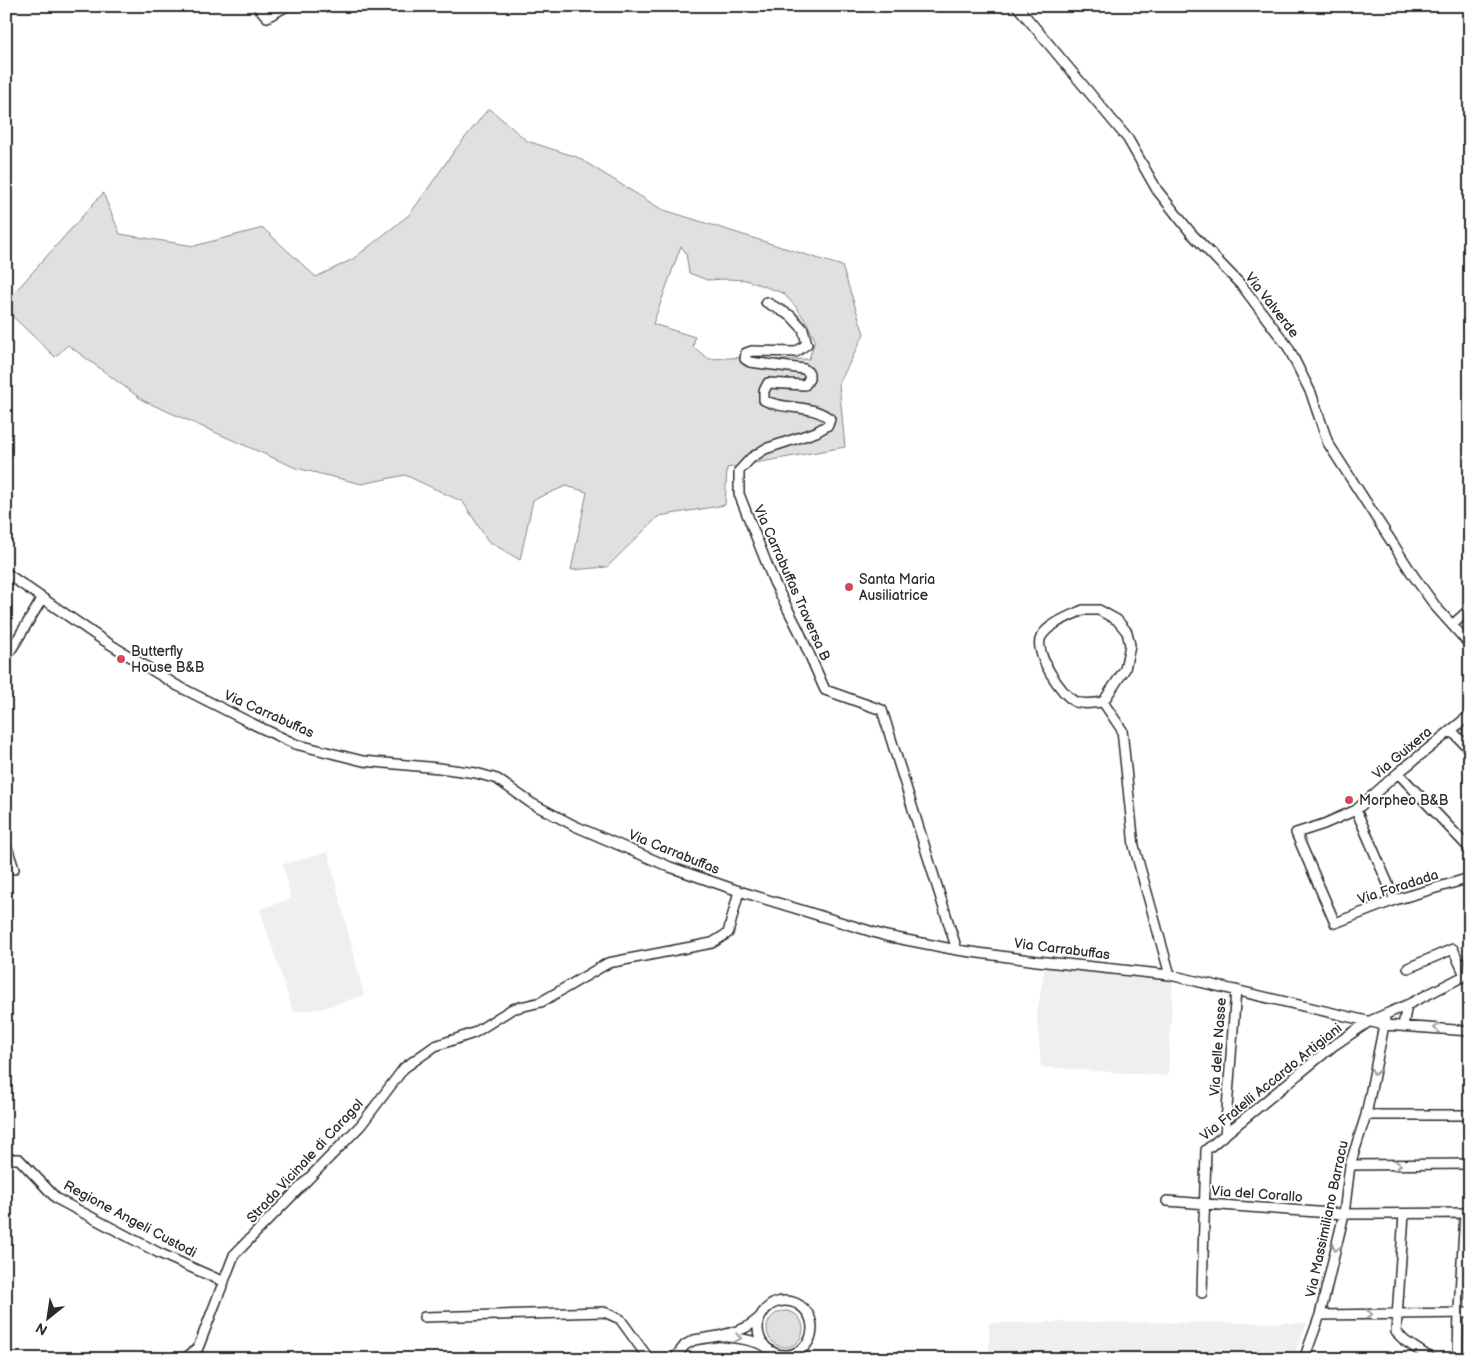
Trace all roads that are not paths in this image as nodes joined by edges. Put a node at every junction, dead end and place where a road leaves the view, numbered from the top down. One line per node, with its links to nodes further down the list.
1 (257, 6): 2 (street)
2 (287, 6)
3 (1017, 6): 8 (street, Via Valverde)
4 (766, 302): 24 (street, Via Carrabuffas Traversa B)
5 (6, 573): 6 (street, Via Carrabuffas)
6 (42, 599): 10 (street); 21 (street, Via Carrabuffas)
7 (1470, 609): 8 (street)
8 (1452, 625): 9 (street, Via Valverde)
9 (1470, 645)
10 (6, 658)
11 (1103, 702): 11 (street); 27 (street)
12 (1470, 715): 13 (street, Via Guixera)
13 (1451, 730): 14 (street); 15 (street, Via Guixera)
14 (1470, 750)
15 (1398, 773): 16 (street, Via Guixera); 18 (street)
16 (1356, 810): 22 (street); 23 (street, Via Guixera)
17 (6, 844): 19 (street)
18 (1470, 849)
19 (14, 869)
20 (1470, 877): 22 (street, Via Foradada)
21 (739, 892): 24 (street, Via Carrabuffas); 46 (street, Strada Vicinale di Caragol)
22 (1395, 900): 23 (street, Via Foradada)
23 (1335, 923)
24 (957, 950): 27 (street, Via Carrabuffas)
25 (1408, 968): 26 (street)
26 (1467, 974): 29 (street, Via Fratelli Accardo Artigiani)
27 (1170, 976): 28 (street, Via Carrabuffas)
28 (1236, 990): 31 (street, Via Carrabuffas); 37 (street, Via delle Nasse)
29 (1407, 1005): 30 (street, Via Fratelli Accardo Artigiani); 33 (street)
30 (1387, 1014): 31 (street, Via Fratelli Accardo Artigiani); 32 (street, Via Massimiliano Barracu)
31 (1370, 1021): 32 (street, Via Carrabuffas); 37 (street, Via Fratelli Accardo Artigiani)
32 (1384, 1025): 33 (street, Via Carrabuffas); 36 (street, Via Massimiliano Barracu, one-way to 36)
33 (1403, 1026): 34 (street, one-way to 33)
34 (1470, 1031)
35 (1470, 1115): 36 (street)
36 (1366, 1116): 40 (street, Via Massimiliano Barracu)
37 (1224, 1135): 42 (street, Via Fratelli Accardo Artigiani)
38 (6, 1162): 46 (street, Regione Angeli Custodi)
39 (1470, 1164): 40 (street, one-way to 39)
40 (1350, 1165): 44 (street, Via Massimiliano Barracu)
41 (1167, 1201): 42 (street, Via del Corallo)
42 (1204, 1204): 44 (street, Via del Corallo); 47 (street, Via Fratelli Accardo Artigiani)
43 (1467, 1213): 45 (street, Via del Corallo); 48 (street)
44 (1344, 1214): 45 (street, Via del Corallo); 51 (street, Via Massimiliano Barracu, one-way to 51)
45 (1404, 1214): 50 (street)
46 (224, 1282): 58 (street, Strada Vicinale di Caragol)
47 (1202, 1293)
48 (1459, 1313): 49 (street); 50 (street); 64 (street)
49 (1470, 1313)
50 (1398, 1314): 51 (street, one-way to 50); 63 (street)
51 (1320, 1315): 62 (street, Via Massimiliano Barracu)
52 (761, 1316): 54 (street); 55 (street); 56 (street)
53 (424, 1317): 59 (street)
54 (719, 1336): 55 (street, one-way to 55); 60 (street)
55 (767, 1348): 57 (street)
56 (804, 1348): 57 (street); 61 (street)
57 (791, 1357)
58 (184, 1359)
59 (649, 1359)
60 (674, 1359)
61 (801, 1359)
62 (1304, 1359)
63 (1432, 1359)
64 (1458, 1359)

